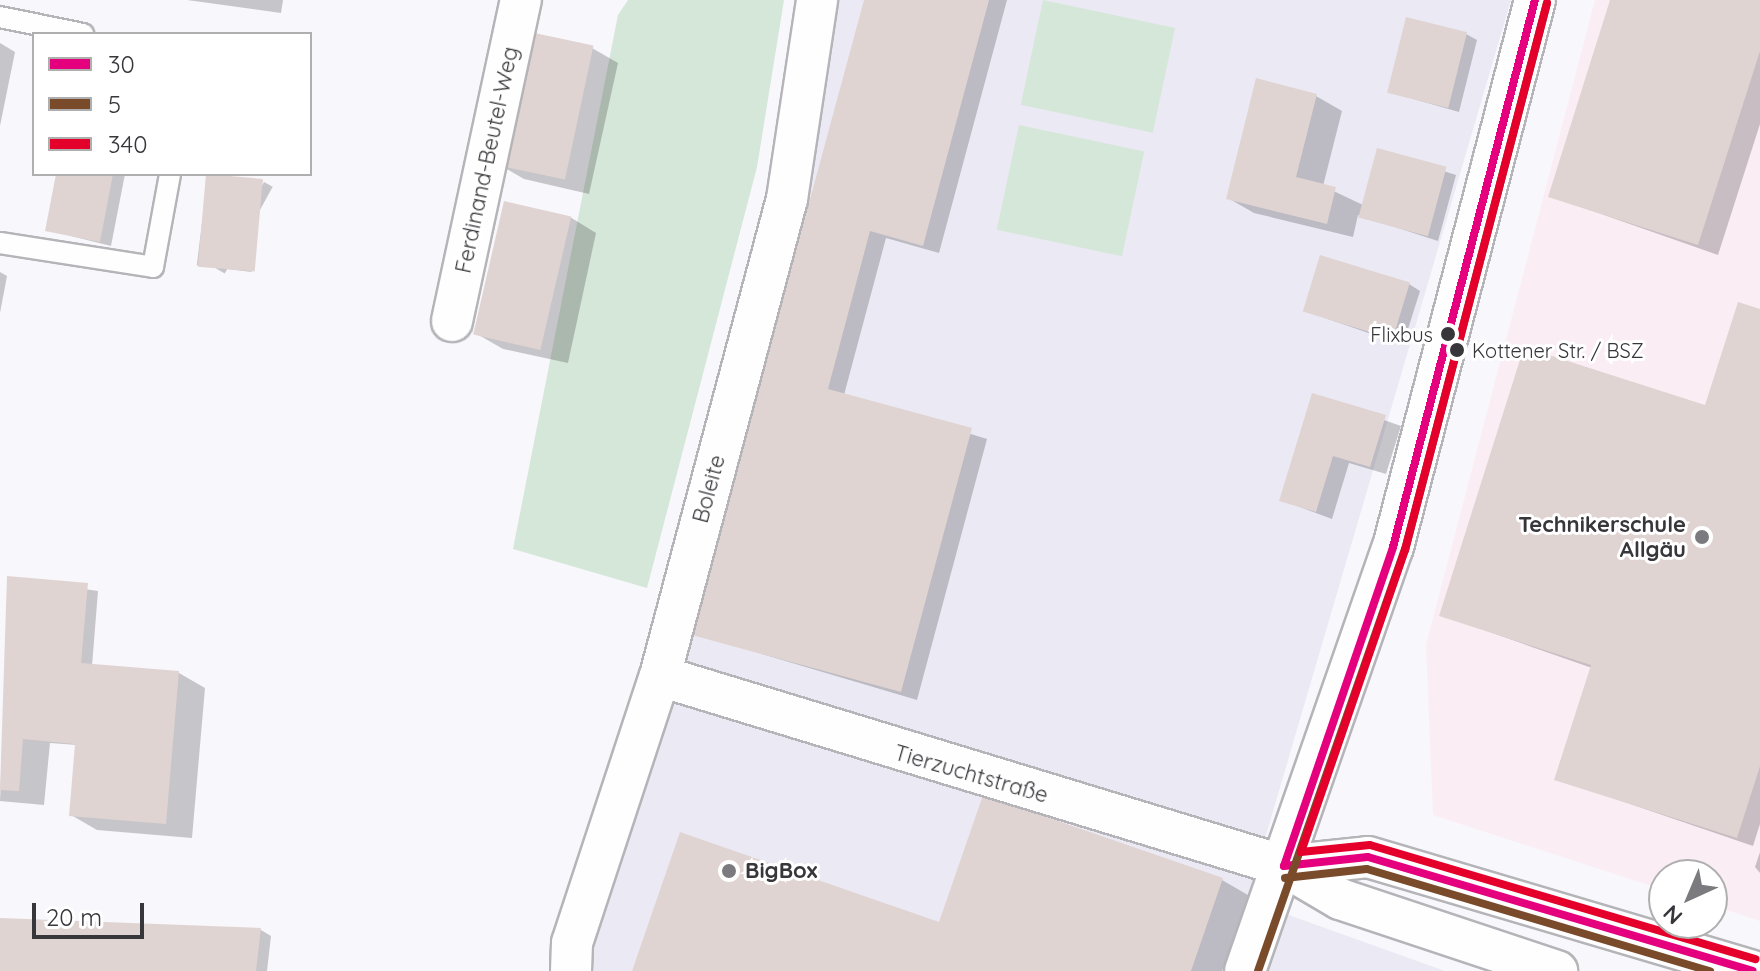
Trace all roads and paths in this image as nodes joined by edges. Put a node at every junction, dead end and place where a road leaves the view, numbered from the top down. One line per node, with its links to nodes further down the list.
1 (521, 0): 8 (street, Ferdinand-Beutel-Weg)
2 (817, 0): 9 (street, Boleite)
3 (1535, 0): 10 (street)
4 (0, 17): 5 (lane)
5 (73, 32)
6 (170, 176): 7 (lane)
7 (0, 243)
8 (452, 321)
9 (660, 676): 10 (street, Tierzuchtstraße); 11 (street, Boleite)
10 (1284, 866): 12 (street); 13 (street); 14 (street)
11 (571, 971)
12 (1245, 971)
13 (1557, 971)
14 (1752, 971)

